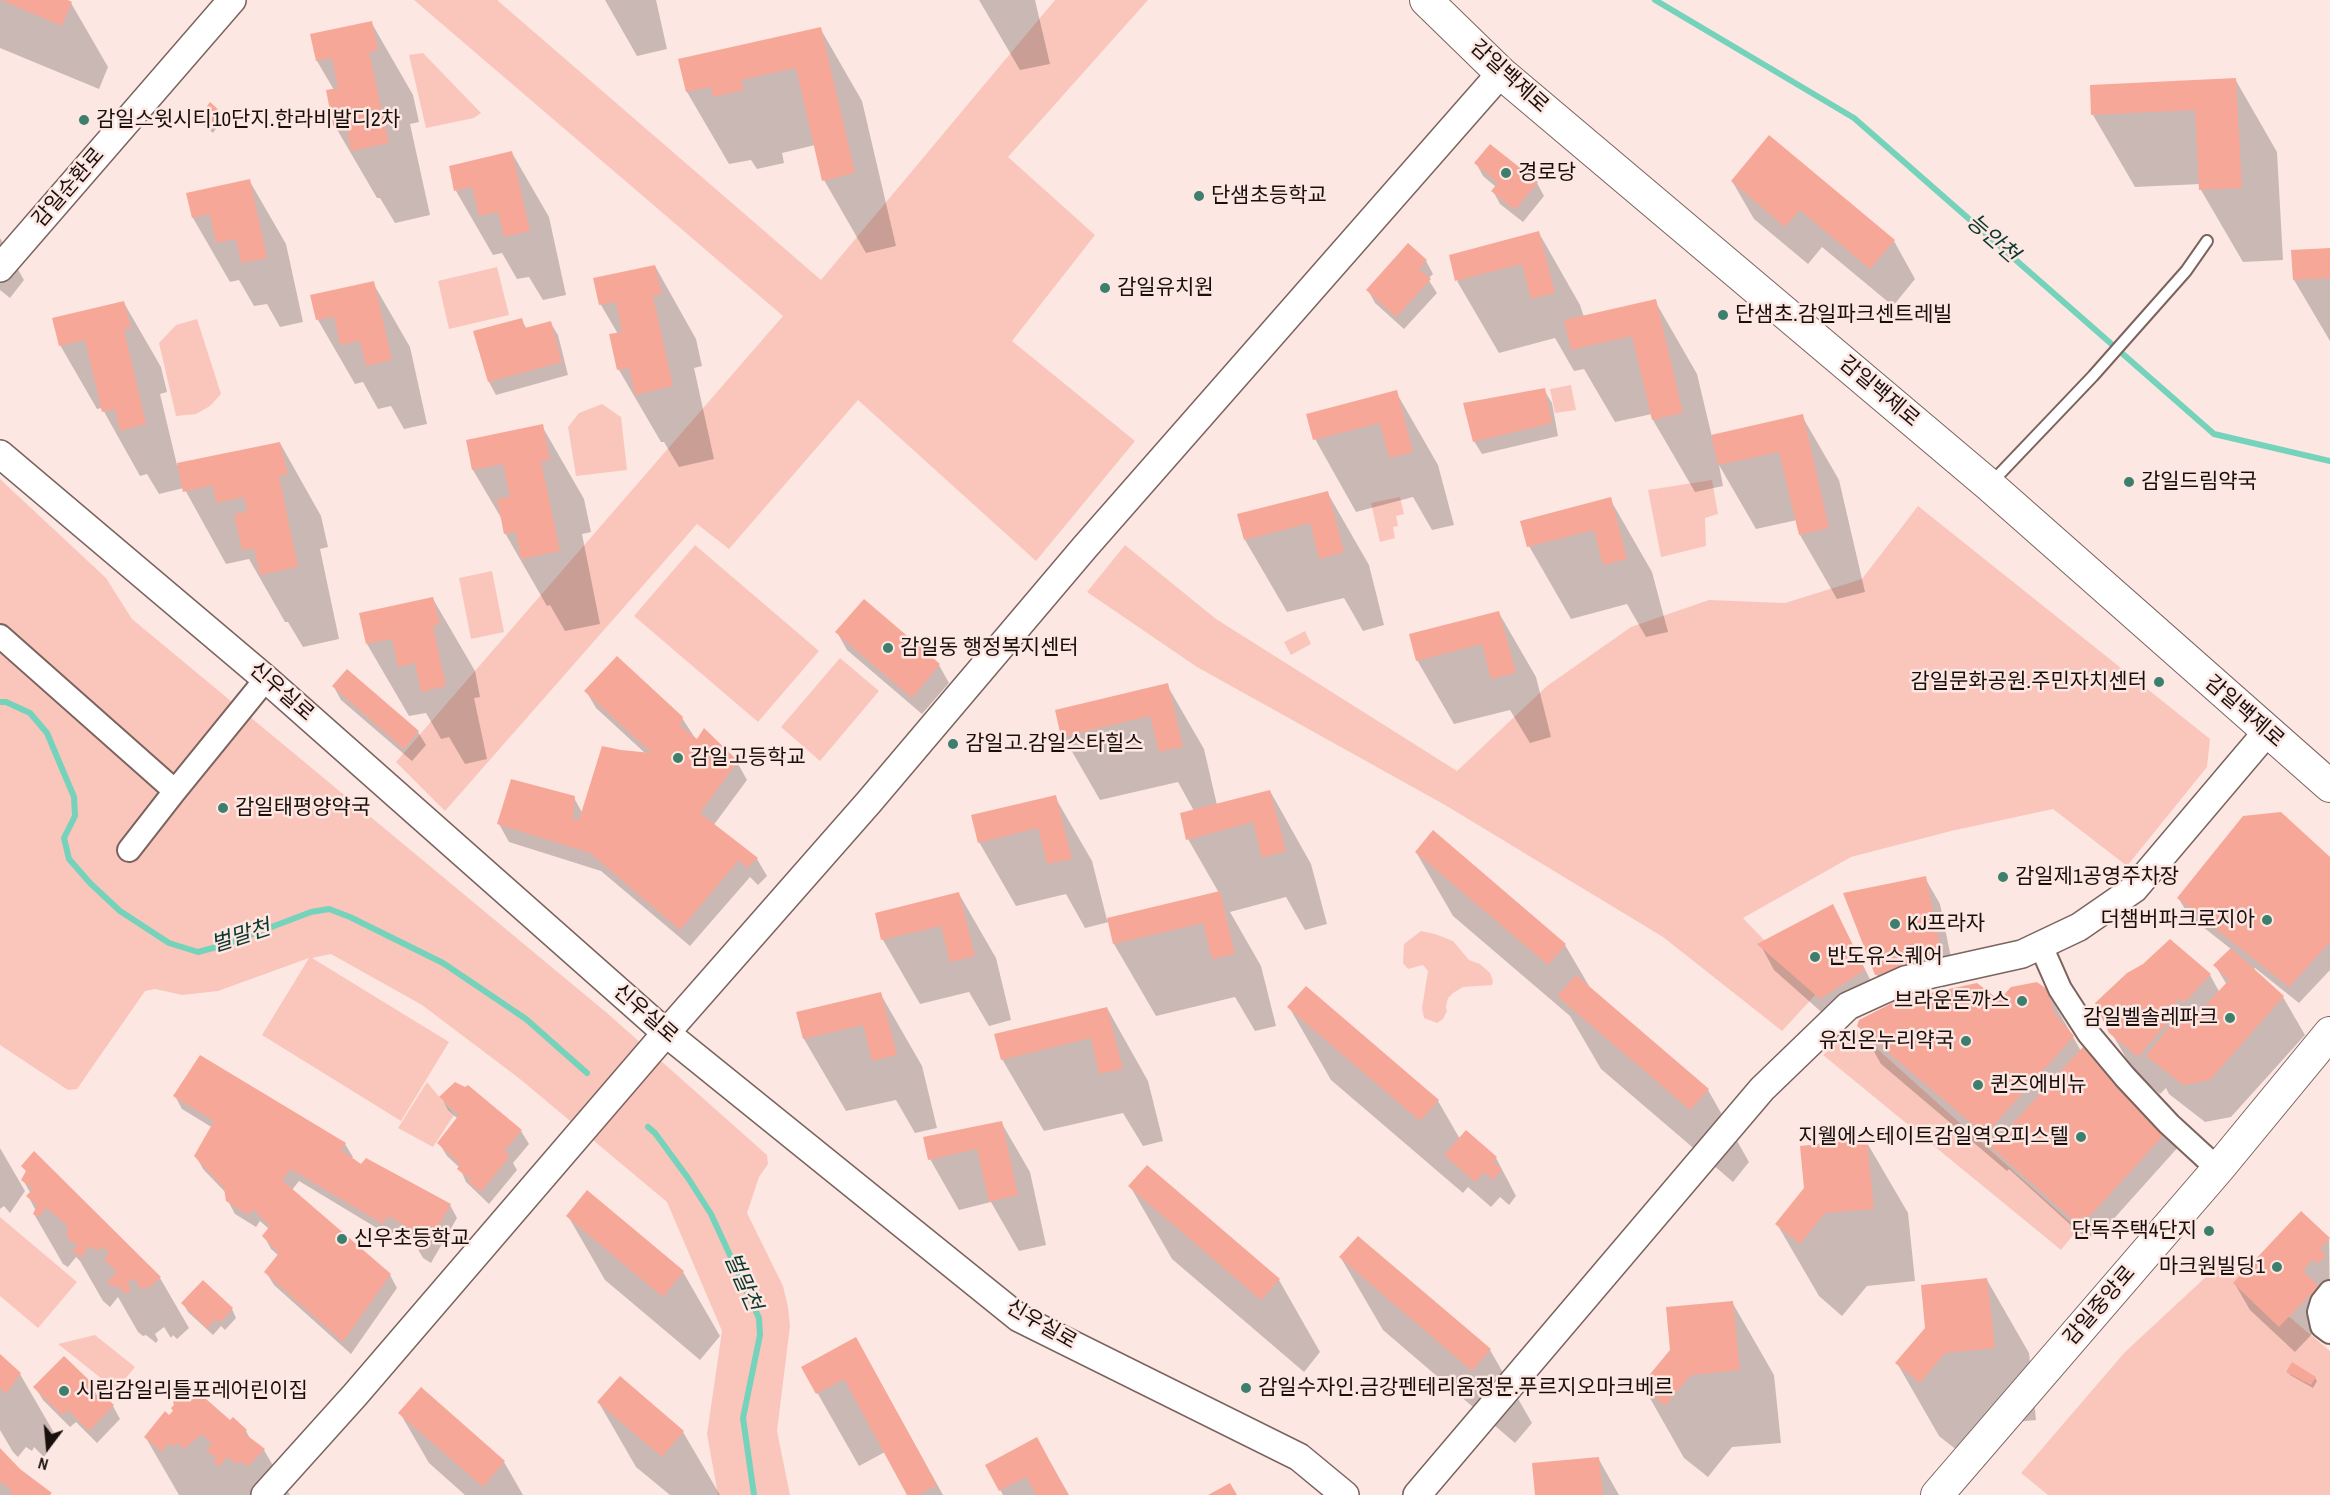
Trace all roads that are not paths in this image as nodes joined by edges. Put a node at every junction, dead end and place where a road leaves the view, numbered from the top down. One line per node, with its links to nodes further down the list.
1 (232, 0): 5 (street, 감일순환로)
2 (1426, 0): 3 (main road, 감일백제로)
3 (1501, 73): 7 (main road, 감일백제로); 15 (street)
4 (2207, 241): 7 (lane)
5 (0, 268)
6 (0, 454): 9 (street, 신우실로)
7 (1989, 485): 10 (main road, 감일백제로)
8 (0, 636): 12 (street)
9 (266, 679): 12 (street); 15 (street, 신우실로)
10 (2267, 732): 11 (main road, 감일백제로); 14 (street)
11 (2330, 786)
12 (175, 791): 13 (street)
13 (129, 850)
14 (2041, 946): 17 (street); 22 (street)
15 (666, 1033): 20 (street); 21 (street, 신우실로)
16 (2330, 1033): 17 (main road, 감일중앙로)
17 (2218, 1169): 23 (main road, 감일중앙로)
18 (2330, 1292): 19 (street)
19 (2330, 1332)
20 (265, 1495)
21 (1346, 1495)
22 (1417, 1495)
23 (1937, 1495)

